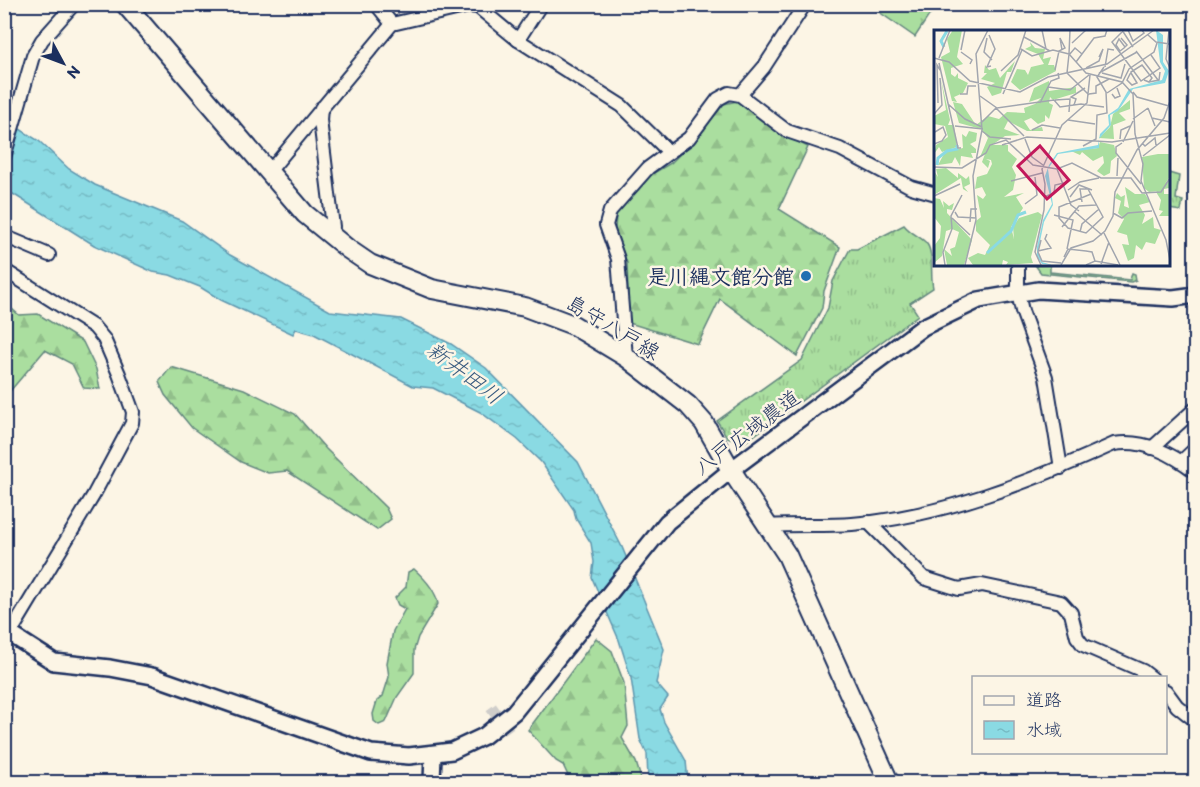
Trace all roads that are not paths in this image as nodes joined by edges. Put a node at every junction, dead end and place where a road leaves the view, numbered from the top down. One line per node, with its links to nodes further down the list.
1 (74, 4): 11 (street)
2 (125, 4): 12 (main road, 島守八戸線)
3 (376, 4): 6 (street)
4 (541, 4): 7 (street)
5 (805, 4): 8 (street)
6 (392, 24): 7 (street); 9 (street)
7 (518, 40): 10 (street)
8 (740, 95): 10 (street); 13 (street)
9 (321, 108): 12 (street); 14 (street)
10 (669, 152): 21 (street)
11 (4, 157)
12 (268, 173): 14 (main road, 島守八戸線)
13 (934, 193)
14 (329, 234): 21 (main road, 島守八戸線)
15 (4, 236): 16 (street)
16 (49, 255)
17 (1018, 266): 19 (street)
18 (4, 270): 31 (street)
19 (1018, 293): 20 (street, 八戸広域農道); 26 (street); 27 (street, 八戸広域農道)
20 (1196, 295)
21 (626, 357): 27 (main road, 島守八戸線)
22 (1196, 408): 23 (street)
23 (1152, 448): 25 (street); 26 (street)
24 (1196, 448): 25 (street)
25 (1182, 461): 28 (street)
26 (1062, 468): 29 (street)
27 (731, 470): 30 (main road, 島守八戸線); 35 (street, 八戸広域農道)
28 (1196, 472)
29 (868, 522): 30 (street); 32 (street)
30 (769, 526): 37 (main road, 島守八戸線)
31 (8, 631): 35 (street, 八戸広域農道)
32 (1149, 676)
33 (1167, 692): 34 (street)
34 (1196, 721)
35 (433, 754): 36 (street)
36 (432, 783)
37 (889, 783)

